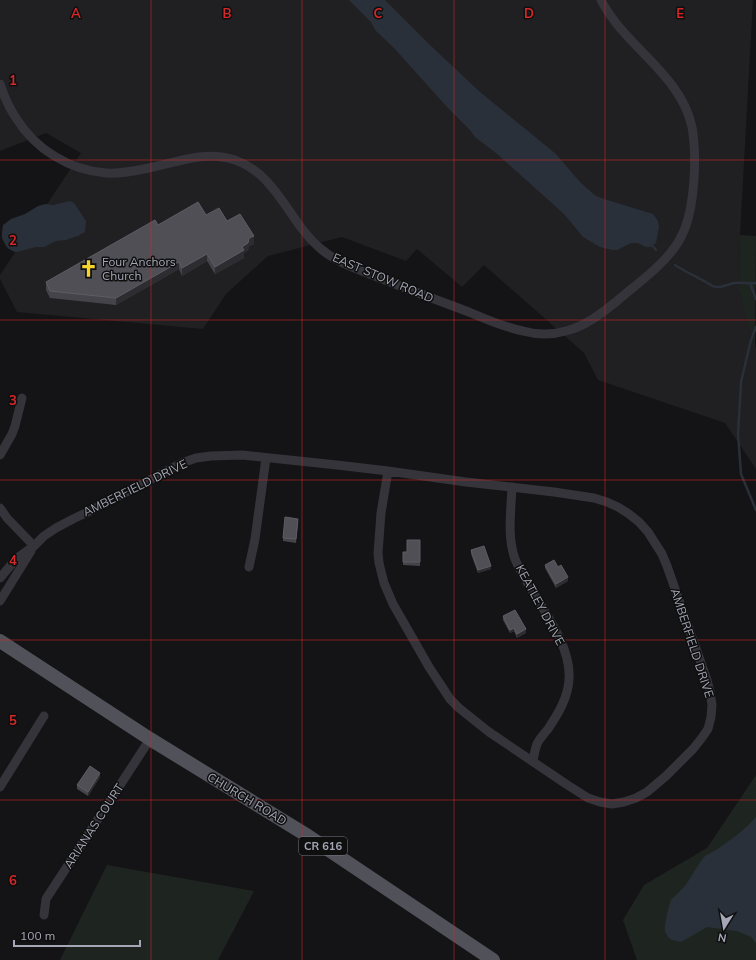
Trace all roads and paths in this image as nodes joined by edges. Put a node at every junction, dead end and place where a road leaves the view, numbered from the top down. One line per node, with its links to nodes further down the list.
1 (600, 0): 2 (street, EAST STOW ROAD)
2 (0, 84)
3 (22, 398): 4 (street)
4 (0, 455)
5 (266, 458): 6 (street, AMBERFIELD DRIVE); 9 (street, AMBERFIELD DRIVE); 10 (street)
6 (388, 471): 7 (street, AMBERFIELD DRIVE); 16 (street, AMBERFIELD DRIVE)
7 (512, 487): 16 (street, KEATLEY DRIVE); 16 (street, AMBERFIELD DRIVE)
8 (0, 508): 9 (street)
9 (34, 546): 11 (street, AMBERFIELD DRIVE); 12 (street, AMBERFIELD DRIVE)
10 (249, 567)
11 (0, 578)
12 (0, 601)
13 (0, 640): 15 (main road, CHURCH ROAD / CR 616)
14 (44, 716): 17 (street)
15 (150, 739): 18 (street, ARIANAS COURT); 19 (main road, CHURCH ROAD / CR 616)
16 (533, 761)
17 (0, 786)
18 (44, 915)
19 (493, 960)

